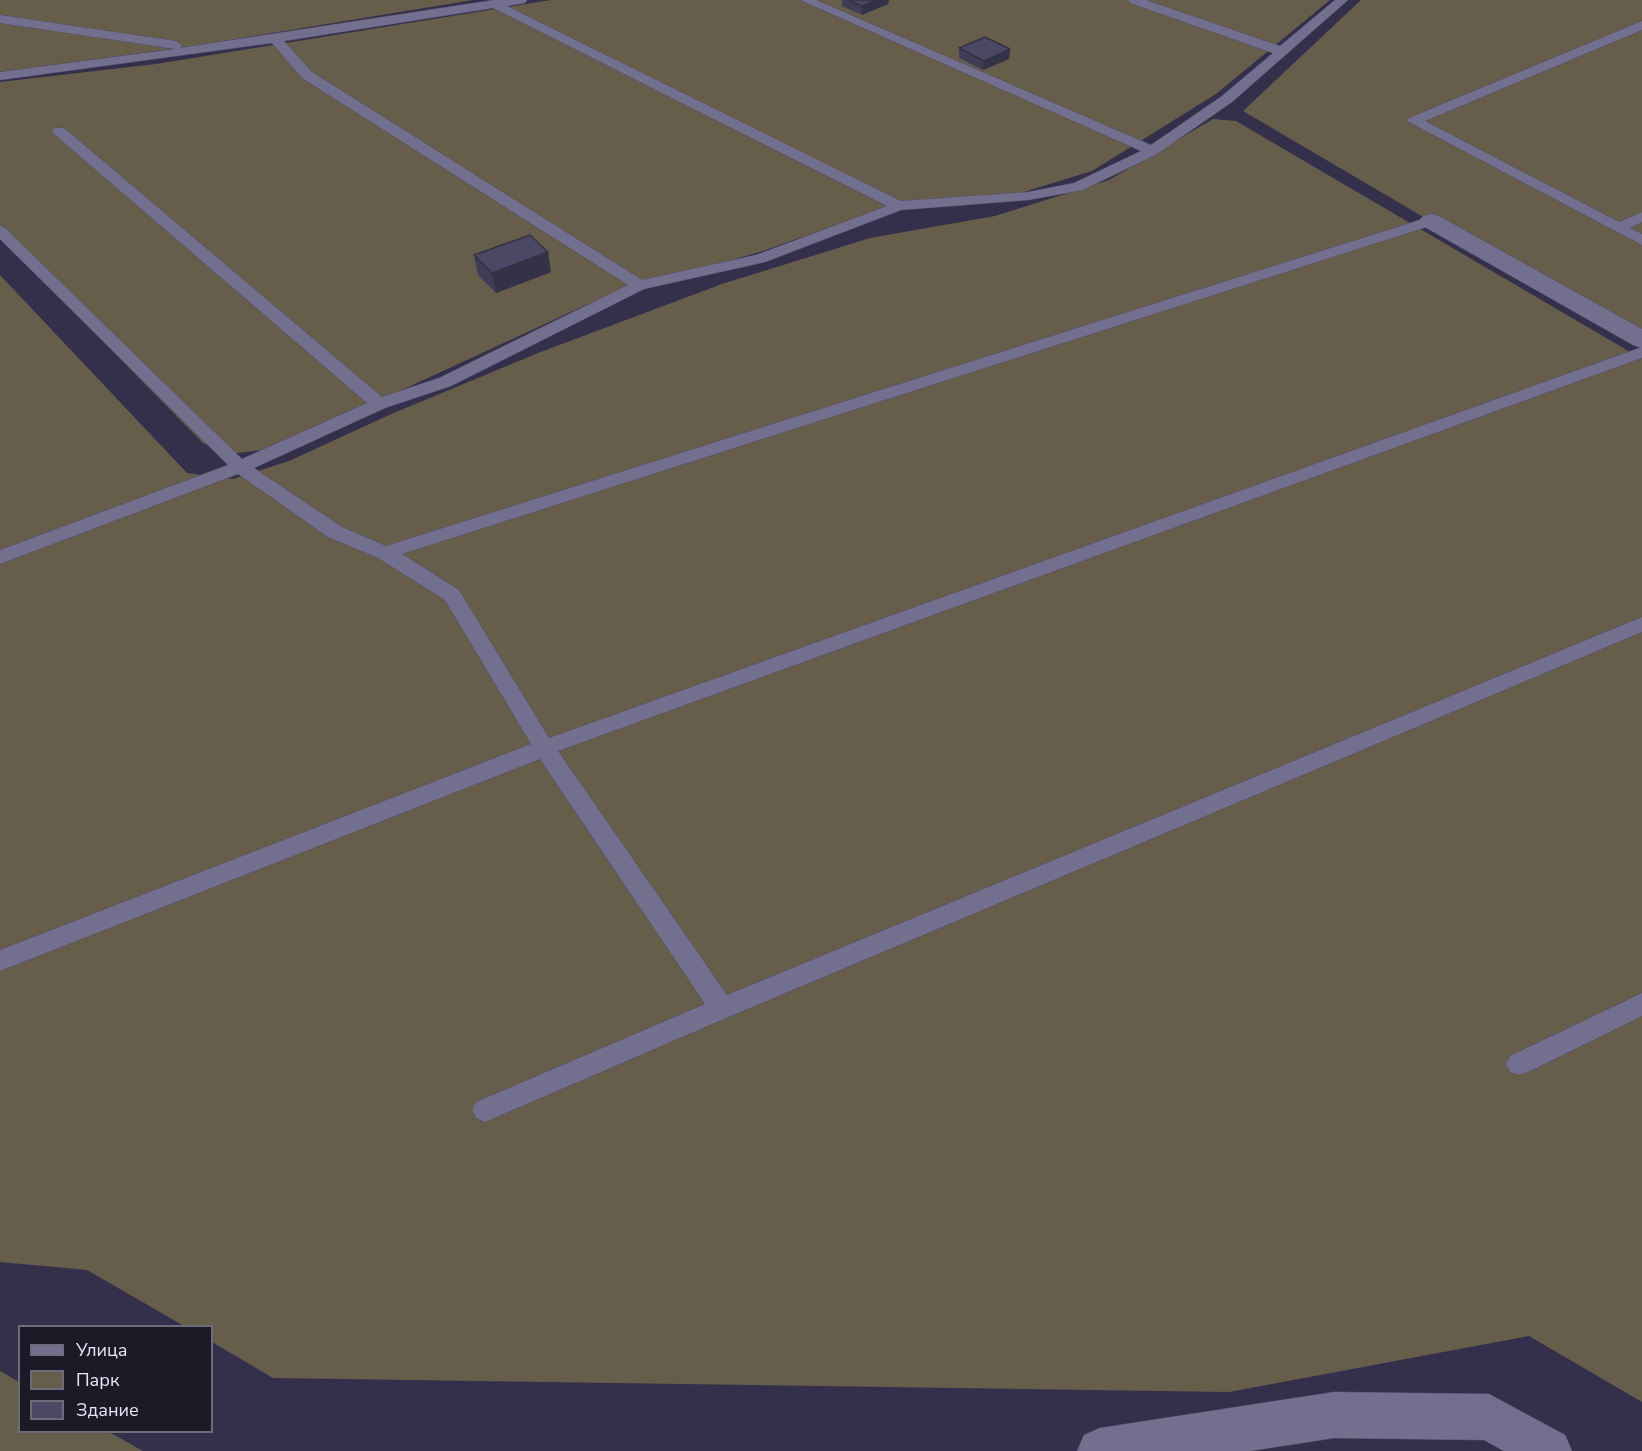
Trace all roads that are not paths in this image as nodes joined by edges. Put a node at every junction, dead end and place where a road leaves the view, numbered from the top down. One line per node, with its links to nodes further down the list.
1 (464, 0): 6 (lane)
2 (521, 0): 6 (lane)
3 (806, 0): 14 (lane)
4 (1134, 0): 11 (lane)
5 (1342, 0): 11 (lane)
6 (498, 5): 9 (lane); 15 (lane)
7 (0, 19): 10 (lane)
8 (1642, 26): 18 (lane)
9 (275, 39): 10 (lane); 21 (lane)
10 (200, 49): 12 (lane)
11 (1281, 51): 14 (lane)
12 (0, 76)
13 (59, 130): 24 (lane)
14 (1152, 151): 15 (lane)
15 (899, 206): 21 (lane)
16 (1642, 216): 18 (lane)
17 (1431, 221): 22 (street); 26 (lane)
18 (1619, 228): 20 (lane)
19 (0, 231): 25 (lane)
20 (1642, 240)
21 (639, 285): 24 (lane)
22 (1642, 340)
23 (1642, 352): 29 (lane)
24 (379, 404): 25 (lane)
25 (240, 467): 26 (lane); 27 (lane)
26 (385, 553): 29 (lane)
27 (0, 557)
28 (1642, 624): 32 (lane)
29 (544, 748): 30 (lane); 32 (lane)
30 (0, 961)
31 (1642, 1004): 33 (lane)
32 (722, 1008): 34 (lane)
33 (1519, 1064)
34 (485, 1110)
35 (1100, 1451): 36 (street)
36 (1549, 1451)

